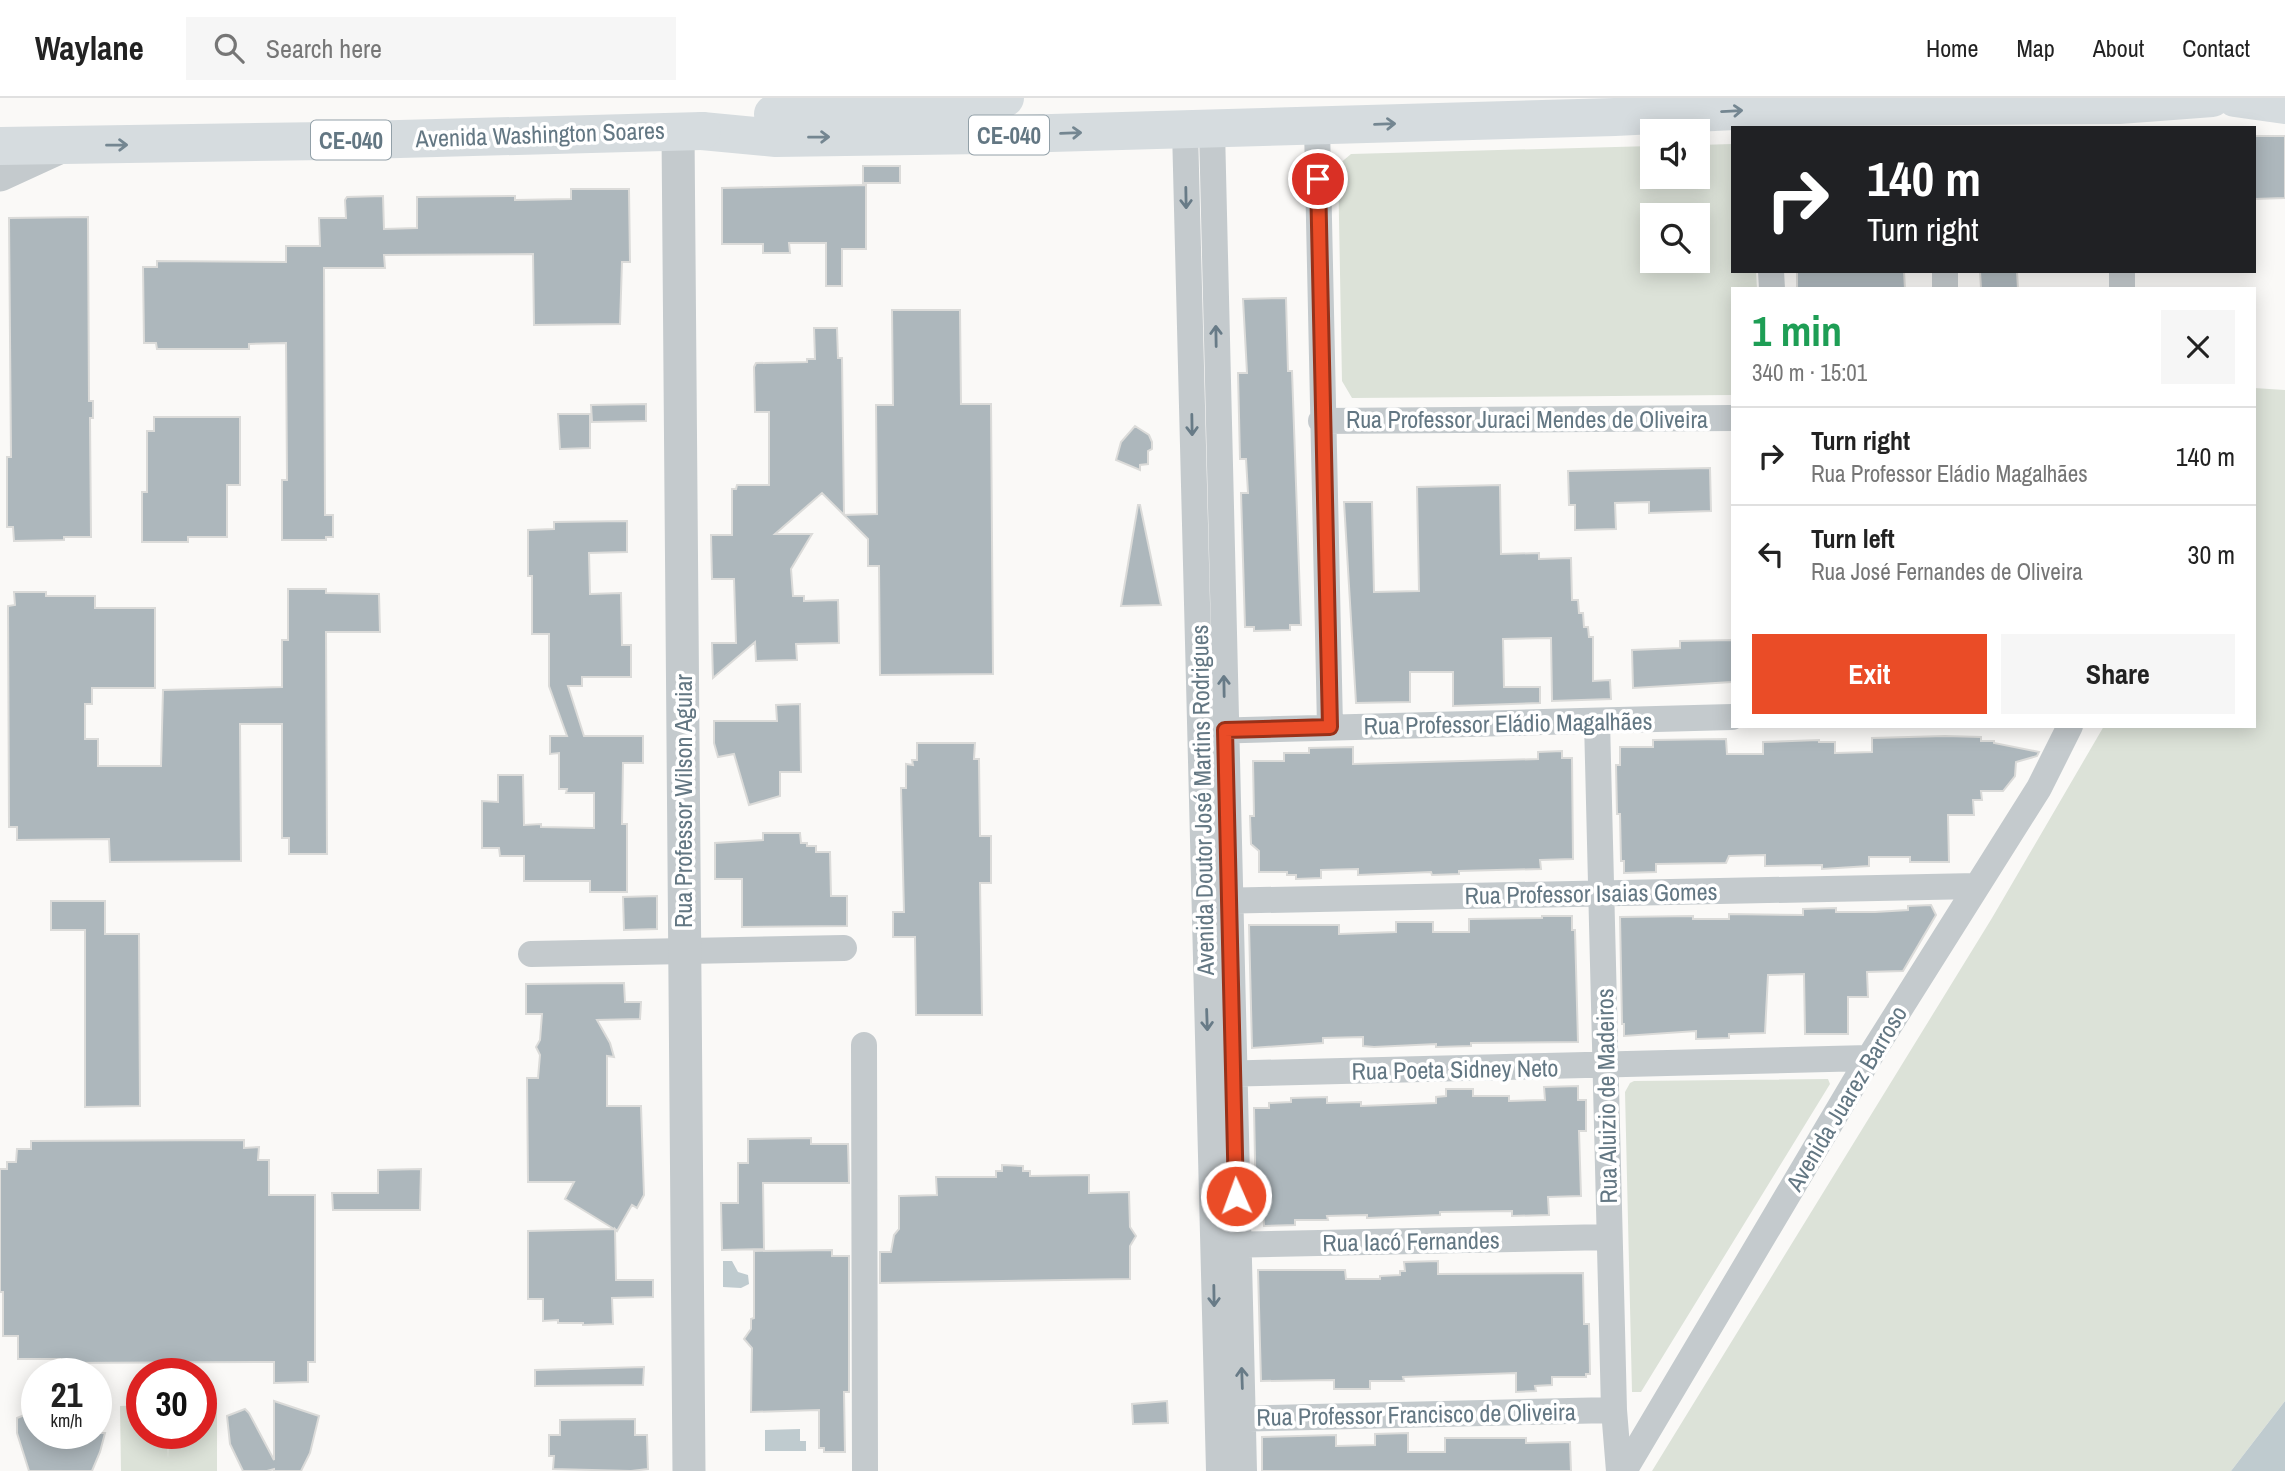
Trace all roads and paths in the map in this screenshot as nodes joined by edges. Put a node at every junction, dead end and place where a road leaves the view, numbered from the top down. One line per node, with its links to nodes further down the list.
1 (2212, 98): 7 (main road, CE-040)
2 (2235, 98): 5 (main road)
3 (997, 99): 11 (main road, Avenida Washington Soares)
4 (1814, 103): 6 (main road, CE-040); 8 (main road, CE-040)
5 (2285, 105)
6 (1942, 111): 7 (main road, CE-040)
7 (2119, 117)
8 (1769, 119): 9 (main road, CE-040, one-way to 8)
9 (1317, 127): 10 (main road, Avenida Washington Soares / CE-040); 16 (street)
10 (1198, 130): 11 (main road, Avenida Washington Soares / CE-040, one-way to 10); 21 (street, Avenida Doutor José Martins Rodrigues)
11 (690, 131): 12 (main road, Avenida Washington Soares / CE-040, one-way to 11); 26 (street, Rua Professor Wilson Aguiar)
12 (65, 145): 13 (main road, Avenida Washington Soares / CE-040); 14 (street)
13 (0, 146)
14 (0, 175)
15 (1731, 418): 16 (street, Rua Professor Juraci Mendes de Oliveira)
16 (1321, 421): 19 (street)
17 (1731, 718): 18 (street, Rua Professor Eládio Magalhães)
18 (1597, 721): 19 (street, Rua Professor Eládio Magalhães); 23 (street, Rua Aluizio de Madeiros)
19 (1330, 727): 21 (street, Rua Professor Eládio Magalhães)
20 (2069, 728): 22 (street, Avenida Juarez Barroso)
21 (1212, 731): 24 (street, Avenida Doutor José Martins Rodrigues)
22 (1977, 886): 23 (street, Rua Professor Isaias Gomes); 29 (street, Avenida Juarez Barroso)
23 (1601, 892): 24 (street, Rua Professor Isaias Gomes); 30 (street, Rua Aluizio de Madeiros)
24 (1216, 901): 31 (street, Avenida Doutor José Martins Rodrigues)
25 (844, 948): 26 (street)
26 (684, 951): 27 (street); 36 (street, Rua Professor Wilson Aguiar)
27 (531, 954)
28 (864, 1045): 37 (street)
29 (1869, 1058): 30 (street, Rua Poeta Sidney Neto); 40 (street, Avenida Juarez Barroso)
30 (1606, 1066): 31 (street, Rua Poeta Sidney Neto); 32 (street, Rua Aluizio de Madeiros)
31 (1221, 1074): 33 (street, Avenida Doutor José Martins Rodrigues)
32 (1609, 1237): 33 (street, Rua Iacó Fernandes); 34 (street, Rua Aluizio de Madeiros)
33 (1226, 1245): 35 (street, Avenida Doutor José Martins Rodrigues)
34 (1614, 1410): 35 (street, Rua Professor Francisco de Oliveira); 40 (street, Rua Aluizio de Madeiros)
35 (1230, 1418): 38 (street, Avenida Doutor José Martins Rodrigues); 39 (street, Avenida Doutor José Martins Rodrigues)
36 (689, 1471)
37 (865, 1471)
38 (1219, 1471)
39 (1244, 1471)
40 (1622, 1471)

